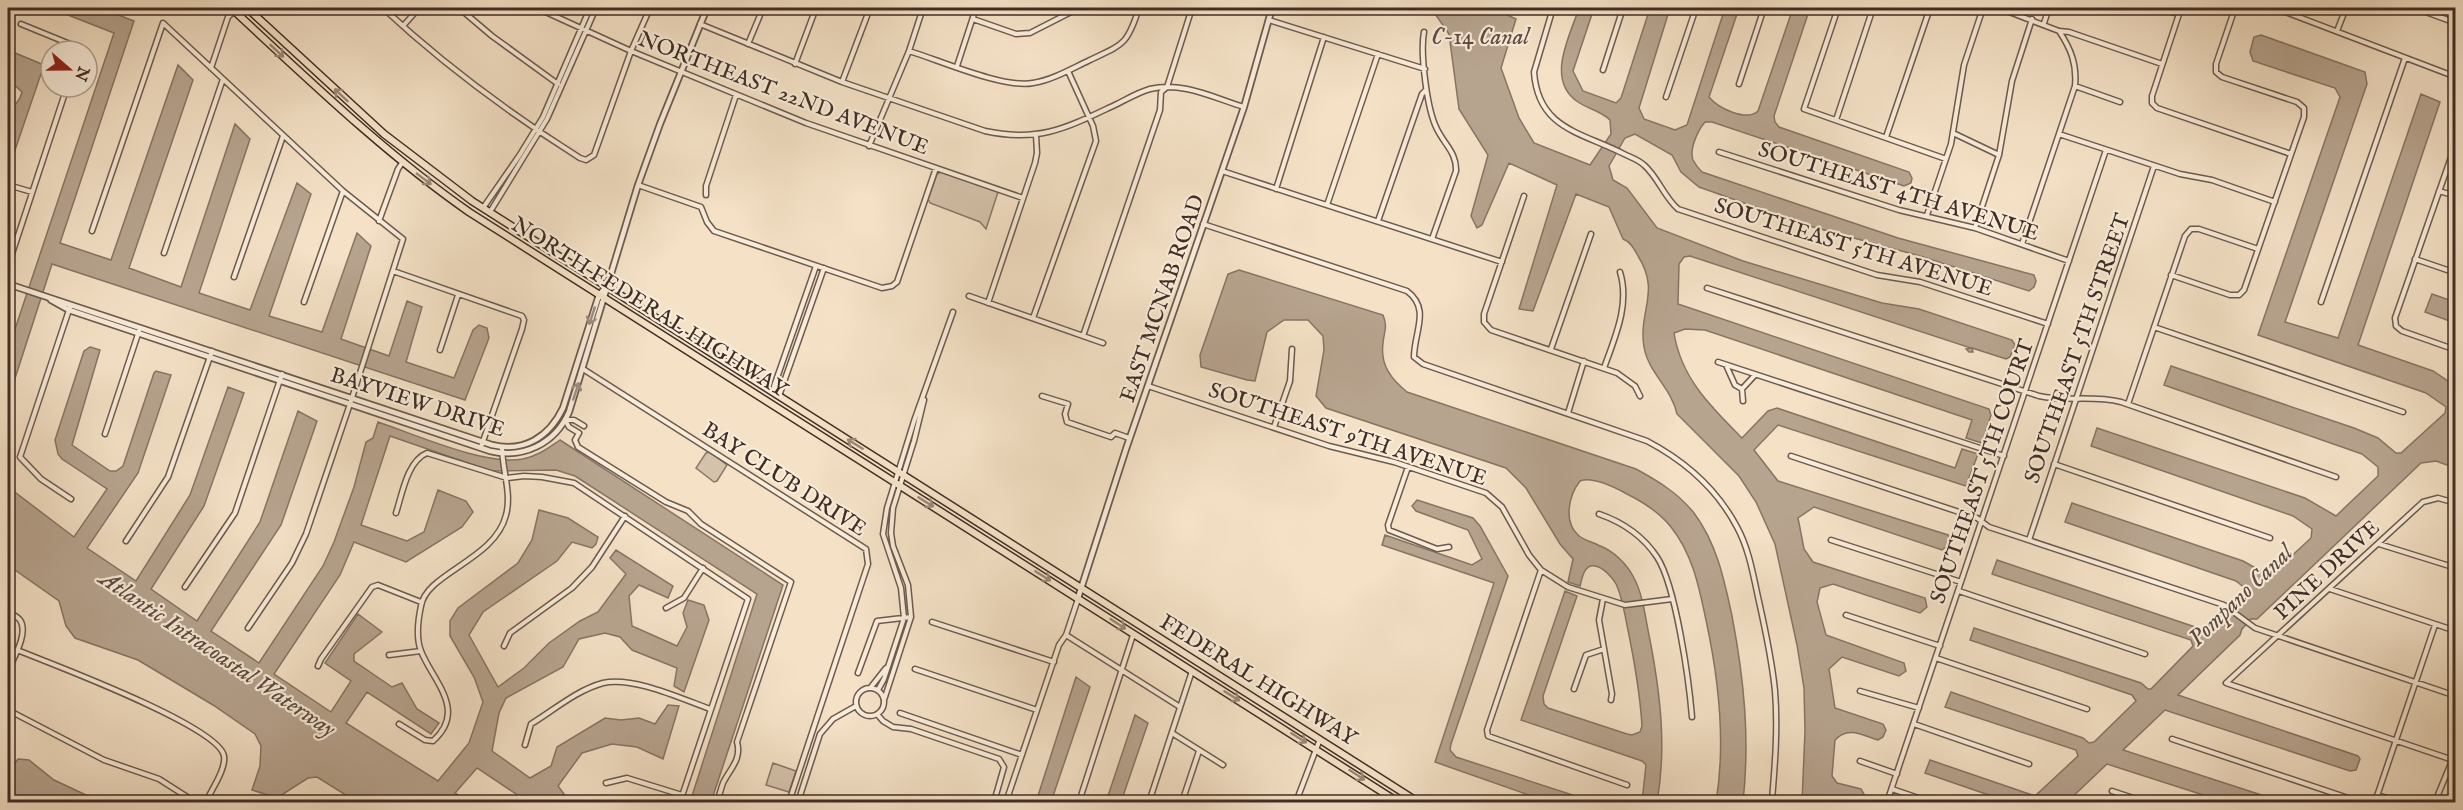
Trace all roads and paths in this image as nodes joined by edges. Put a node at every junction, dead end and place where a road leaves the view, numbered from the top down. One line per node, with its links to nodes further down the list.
1 (247, 8): 36 (main road, NORTH FEDERAL HIGHWAY)
2 (383, 8): 45 (street)
3 (419, 8): 45 (street)
4 (459, 8): 69 (street)
5 (537, 8): 46 (street, NORTHEAST 22ND AVENUE)
6 (591, 8): 46 (street)
7 (596, 8): 46 (street)
8 (650, 8): 53 (street)
9 (707, 8): 44 (street, BAYVIEW DRIVE)
10 (763, 8): 52 (street)
11 (816, 8): 57 (street)
12 (870, 8): 67 (street)
13 (924, 8): 54 (street)
14 (976, 8): 39 (street)
15 (1079, 8): 39 (street)
16 (1139, 8): 64 (street)
17 (1192, 8): 71 (street)
18 (1272, 8): 40 (street, EAST MCNAB ROAD)
19 (1553, 8): 154 (street, SOUTHEAST 5TH AVENUE)
20 (1623, 8): 62 (street)
21 (1696, 8): 74 (street)
22 (1764, 8): 68 (street)
23 (1838, 8): 80 (street)
24 (1873, 8): 80 (street)
25 (1930, 8): 88 (street)
26 (1983, 8): 83 (street)
27 (1999, 8): 38 (street)
28 (2049, 8): 41 (street)
29 (2157, 8): 37 (street)
30 (2181, 8): 37 (street)
31 (2235, 8): 93 (street)
32 (2275, 8): 48 (street)
33 (2346, 8): 48 (street)
34 (2415, 8): 42 (street)
35 (233, 9): 36 (main road); 60 (street); 82 (main road, NORTH FEDERAL HIGHWAY, one-way to 82)
36 (254, 14): 84 (main road, NORTH FEDERAL HIGHWAY, one-way to 36)
37 (2178, 14): 58 (street)
38 (2032, 19): 41 (street); 94 (street)
39 (973, 20): 59 (street)
40 (1269, 20): 50 (street); 78 (street, EAST MCNAB ROAD)
41 (2044, 23): 47 (street)
42 (2456, 23)
43 (21, 24): 51 (street)
44 (700, 24): 52 (street); 63 (street, BAYVIEW DRIVE)
45 (403, 26): 81 (street)
46 (583, 30): 53 (street, NORTHEAST 22ND AVENUE); 69 (street)
47 (2059, 31): 58 (street); 70 (street)
48 (2337, 31): 56 (street)
49 (1424, 32): 61 (street)
50 (1324, 37): 55 (street); 105 (street)
51 (58, 39)
52 (748, 44): 57 (street)
53 (631, 51): 63 (street, NORTHEAST 22ND AVENUE); 81 (street)
54 (909, 51): 59 (street); 75 (street)
55 (1378, 54): 61 (street); 114 (street)
56 (2406, 58): 65 (street); 148 (street)
57 (795, 64): 67 (street)
58 (2162, 64): 93 (street)
59 (957, 66): 64 (street)
60 (211, 68): 66 (street); 123 (street)
61 (1425, 69): 72 (street)
62 (1603, 70)
63 (680, 71): 73 (street, NORTHEAST 22ND AVENUE); 103 (street, BAYVIEW DRIVE)
64 (1068, 71): 79 (street)
65 (2456, 77)
66 (223, 80): 87 (street); 128 (street)
67 (842, 82): 75 (street)
68 (1739, 84)
69 (560, 86): 81 (street)
70 (2075, 86): 77 (street); 85 (street)
71 (1167, 87): 78 (street); 79 (street); 158 (street)
72 (1427, 90): 119 (street); 125 (street)
73 (736, 95): 90 (street, NORTHEAST 22ND AVENUE); 109 (street)
74 (1666, 97)
75 (890, 98): 86 (street); 90 (street)
76 (63, 99): 108 (street)
77 (2120, 102)
78 (1244, 107): 100 (street, EAST MCNAB ROAD)
79 (1088, 117): 86 (street); 152 (street)
80 (1836, 120): 88 (street)
81 (538, 131): 101 (street); 104 (street)
82 (367, 133): 84 (main road); 96 (main road, NORTH FEDERAL HIGHWAY)
83 (1953, 133): 94 (street); 95 (street)
84 (384, 134): 97 (main road, NORTH FEDERAL HIGHWAY)
85 (2059, 134): 91 (street); 126 (street)
86 (1036, 135): 112 (street)
87 (283, 136): 107 (street); 139 (street)
88 (1887, 137): 95 (street)
89 (2456, 143): 106 (street)
90 (869, 146): 99 (street, NORTHEAST 22ND AVENUE)
91 (2106, 150): 98 (street); 130 (street, SOUTHEAST 5TH COURT)
92 (1719, 152): 118 (street, SOUTHEAST 4TH AVENUE)
93 (2291, 154): 113 (street)
94 (1999, 155): 122 (street)
95 (1946, 159): 118 (street)
96 (402, 162): 97 (main road); 116 (main road, NORTH FEDERAL HIGHWAY, one-way to 116); 120 (street)
97 (422, 164): 115 (main road, NORTH FEDERAL HIGHWAY)
98 (2154, 166): 113 (street); 189 (street, SOUTHEAST 5TH STREET)
99 (936, 168): 112 (street, NORTHEAST 22ND AVENUE); 134 (street)
100 (1222, 171): 105 (street); 121 (street, EAST MCNAB ROAD)
101 (499, 183): 104 (street); 115 (street)
102 (8, 185): 108 (street)
103 (638, 185): 133 (street); 141 (street, BAYVIEW DRIVE)
104 (506, 189): 117 (street)
105 (1276, 189): 114 (street)
106 (2439, 190): 111 (street); 129 (street)
107 (343, 191): 120 (street); 146 (street)
108 (32, 192): 132 (street)
109 (706, 195)
110 (1524, 196): 131 (street)
111 (2456, 196)
112 (1023, 198): 147 (street)
113 (2275, 202): 127 (street)
114 (1327, 205): 119 (street)
115 (483, 208): 117 (main road, NORTH FEDERAL HIGHWAY)
116 (470, 212): 117 (main road); 145 (main road, NORTH FEDERAL HIGHWAY)
117 (490, 213): 141 (main road, NORTH FEDERAL HIGHWAY)
118 (1927, 215): 122 (street, SOUTHEAST 4TH AVENUE)
119 (1378, 221): 125 (street)
120 (379, 222): 135 (street)
121 (1203, 224): 179 (street, EAST MCNAB ROAD); 197 (street)
122 (1975, 228): 126 (street, SOUTHEAST 4TH AVENUE)
123 (92, 231)
124 (1591, 234): 164 (street)
125 (1432, 239): 131 (street)
126 (2022, 244): 130 (street, SOUTHEAST 4TH AVENUE)
127 (2258, 249): 138 (street); 138 (street)
128 (164, 253)
129 (2415, 259): 137 (street); 166 (street)
130 (2069, 261): 154 (street, SOUTHEAST 5TH COURT)
131 (1502, 262): 164 (street)
132 (8, 266)
133 (816, 266): 134 (street); 182 (street)
134 (824, 268): 184 (street)
135 (393, 271): 143 (street); 188 (street)
136 (1620, 273): 173 (street)
137 (2456, 273)
138 (2171, 275): 156 (street)
139 (234, 277)
140 (8, 284): 149 (street, BAYVIEW DRIVE)
141 (606, 287): 145 (street, BAYVIEW DRIVE); 162 (main road, NORTH FEDERAL HIGHWAY)
142 (1707, 288): 183 (street)
143 (458, 295): 165 (street); 208 (street)
144 (969, 296): 147 (street)
145 (602, 297): 167 (main road, NORTH FEDERAL HIGHWAY); 174 (street, BAYVIEW DRIVE); 199 (street, BAYVIEW DRIVE, one-way to 199)
146 (304, 302)
147 (988, 303): 152 (street)
148 (2321, 303)
149 (70, 307): 151 (street, BAYVIEW DRIVE); 153 (street, BAYVIEW DRIVE); 219 (street)
150 (953, 312): 215 (street)
151 (105, 315): 153 (street); 155 (street, BAYVIEW DRIVE)
152 (1033, 318): 158 (street)
153 (103, 321): 157 (street, BAYVIEW DRIVE)
154 (2048, 324): 183 (street, SOUTHEAST 5TH COURT)
155 (140, 327): 157 (street); 159 (street, BAYVIEW DRIVE)
156 (2154, 327): 194 (street); 196 (street)
157 (138, 333): 161 (street, BAYVIEW DRIVE); 205 (street)
158 (1083, 336): 160 (street)
159 (179, 340): 161 (street); 168 (street, BAYVIEW DRIVE)
160 (1103, 343)
161 (177, 346): 168 (street, BAYVIEW DRIVE)
162 (703, 348): 167 (main road); 182 (main road, NORTH FEDERAL HIGHWAY)
163 (1292, 349): 203 (street)
164 (1551, 349): 169 (street)
165 (440, 350)
166 (2456, 350)
167 (687, 351): 187 (main road, NORTH FEDERAL HIGHWAY)
168 (211, 354): 171 (street, BAYVIEW DRIVE); 175 (street, BAYVIEW DRIVE); 231 (street)
169 (1584, 361): 173 (street); 197 (street)
170 (1718, 362): 172 (street)
171 (251, 364): 175 (street); 176 (street, BAYVIEW DRIVE)
172 (1725, 364): 177 (street); 180 (street)
173 (1605, 368): 186 (street)
174 (583, 369): 200 (street, BAYVIEW DRIVE, one-way to 174); 326 (street, BAY CLUB DRIVE)
175 (249, 370): 178 (street, BAYVIEW DRIVE)
176 (282, 374): 178 (street); 181 (street, BAYVIEW DRIVE)
177 (1755, 375): 180 (street); 212 (street)
178 (280, 380): 181 (street, BAYVIEW DRIVE); 239 (street)
179 (1148, 386): 203 (street, SOUTHEAST 9TH AVENUE); 207 (street, EAST MCNAB ROAD)
180 (1742, 389): 191 (street)
181 (318, 390): 188 (street, BAYVIEW DRIVE); 192 (street, BAYVIEW DRIVE)
182 (772, 392): 184 (main road, NORTH FEDERAL HIGHWAY)
183 (2025, 392): 189 (street); 212 (street, SOUTHEAST 5TH COURT)
184 (779, 396): 187 (main road); 190 (main road, NORTH FEDERAL HIGHWAY)
185 (1042, 396): 207 (street)
186 (1640, 396)
187 (760, 397): 193 (main road, NORTH FEDERAL HIGHWAY)
188 (352, 398): 192 (street); 195 (street, BAYVIEW DRIVE)
189 (2077, 398): 194 (street); 213 (street, SOUTHEAST 5TH STREET)
190 (786, 401): 193 (main road); 215 (main road, NORTH FEDERAL HIGHWAY, one-way to 190)
191 (1743, 401)
192 (350, 404): 198 (street, BAYVIEW DRIVE); 254 (street)
193 (771, 404): 218 (main road, NORTH FEDERAL HIGHWAY)
194 (2128, 404): 216 (street)
195 (385, 409): 198 (street); 201 (street, BAYVIEW DRIVE)
196 (2403, 412)
197 (1568, 413): 320 (street)
198 (383, 415): 201 (street, BAYVIEW DRIVE)
199 (560, 415): 200 (street); 209 (street, BAYVIEW DRIVE)
200 (566, 420): 202 (street); 210 (street, BAYVIEW DRIVE); 325 (street)
201 (418, 423): 204 (street, BAYVIEW DRIVE); 206 (street, BAYVIEW DRIVE)
202 (584, 426)
203 (1274, 427): 214 (street, SOUTHEAST 9TH AVENUE)
204 (454, 431): 206 (street); 208 (street, BAYVIEW DRIVE)
205 (105, 434)
206 (452, 437): 208 (street, BAYVIEW DRIVE)
207 (1130, 438): 240 (street, EAST MCNAB ROAD)
208 (483, 444): 209 (street, BAYVIEW DRIVE); 210 (street, BAYVIEW DRIVE)
209 (502, 447): 210 (street)
210 (503, 456): 217 (street)
211 (1791, 456): 224 (street)
212 (2004, 456): 224 (street, SOUTHEAST 5TH COURT)
213 (2054, 464): 229 (street); 232 (street, SOUTHEAST 5TH STREET)
214 (1408, 467): 234 (street); 237 (street, SOUTHEAST 9TH AVENUE)
215 (901, 473): 218 (street); 226 (main road, NORTH FEDERAL HIGHWAY)
216 (2337, 477)
217 (507, 478): 221 (street); 223 (street); 246 (street)
218 (898, 484): 225 (main road, NORTH FEDERAL HIGHWAY, one-way to 225); 250 (street); 251 (street)
219 (71, 499)
220 (2456, 503): 233 (street, PINE DRIVE)
221 (396, 513)
222 (1599, 514): 244 (street)
223 (625, 516): 235 (street); 259 (street)
224 (1982, 522): 232 (street); 238 (street, SOUTHEAST 5TH COURT)
225 (960, 523): 226 (main road); 228 (main road, NORTH FEDERAL HIGHWAY)
226 (979, 523): 227 (main road, NORTH FEDERAL HIGHWAY)
227 (995, 533): 228 (main road); 240 (main road, NORTH FEDERAL HIGHWAY)
228 (976, 534): 243 (main road, NORTH FEDERAL HIGHWAY, one-way to 243)
229 (2270, 538)
230 (1831, 540): 238 (street)
231 (126, 541)
232 (2029, 541): 258 (street)
233 (2379, 544): 236 (street); 241 (street, PINE DRIVE)
234 (1449, 547)
235 (703, 568): 247 (street); 290 (street)
236 (2456, 568)
237 (1541, 570): 245 (street, SOUTHEAST 9TH AVENUE); 314 (street)
238 (1961, 582): 242 (street, SOUTHEAST 5TH COURT)
239 (185, 587)
240 (1080, 587): 243 (street, EAST MCNAB ROAD); 270 (main road, FEDERAL HIGHWAY)
241 (2330, 589): 253 (street); 258 (street, PINE DRIVE)
242 (1959, 591): 260 (street, SOUTHEAST 5TH COURT); 264 (street)
243 (1078, 598): 256 (main road, FEDERAL HIGHWAY, one-way to 256); 257 (street)
244 (1672, 598): 245 (street, SOUTHEAST 9TH AVENUE); 296 (street)
245 (1603, 599): 261 (street)
246 (421, 602): 263 (street); 271 (street)
247 (666, 608)
248 (8, 611): 262 (street)
249 (1846, 615): 260 (street)
250 (911, 617): 251 (street); 279 (street)
251 (904, 618): 267 (street); 277 (street)
252 (932, 622): 268 (street)
253 (2435, 625): 255 (street); 280 (street)
254 (248, 628)
255 (2456, 631)
256 (1134, 634): 269 (main road, FEDERAL HIGHWAY); 273 (street)
257 (1066, 635): 268 (street); 273 (street)
258 (2278, 635): 280 (street); 302 (street, PINE DRIVE)
259 (504, 646)
260 (1940, 646): 266 (street, SOUTHEAST 5TH COURT)
261 (1604, 649): 282 (street); 286 (street)
262 (17, 650): 274 (street); 322 (street)
263 (421, 651): 265 (street); 297 (street)
264 (2145, 654)
265 (389, 656)
266 (1936, 658): 289 (street, SOUTHEAST 5TH COURT); 293 (street)
267 (890, 662): 278 (street); 281 (street)
268 (1054, 662): 292 (street)
269 (1178, 662): 270 (main road); 275 (main road, FEDERAL HIGHWAY)
270 (1200, 663): 276 (main road, FEDERAL HIGHWAY)
271 (318, 666)
272 (915, 669): 292 (street)
273 (1121, 670): 288 (street); 330 (street)
274 (8, 671)
275 (1192, 671): 276 (main road); 288 (street); 304 (main road, FEDERAL HIGHWAY, one-way to 304)
276 (1214, 672): 300 (main road, FEDERAL HIGHWAY)
277 (858, 673)
278 (885, 676): 279 (street); 281 (street)
279 (891, 678): 285 (street)
280 (2415, 682): 284 (street); 302 (street)
281 (874, 688): 285 (street); 287 (street)
282 (1574, 689)
283 (1860, 691): 289 (street)
284 (2456, 696)
285 (884, 700): 295 (street)
286 (1611, 700)
287 (856, 706): 295 (street); 327 (street)
288 (1180, 707): 299 (street)
289 (1919, 708): 298 (street, SOUTHEAST 5TH COURT)
290 (710, 709): 303 (street); 317 (street)
291 (8, 710): 321 (street)
292 (1037, 710): 307 (street)
293 (2087, 710)
294 (900, 713): 307 (street)
295 (877, 714): 328 (street)
296 (1692, 717)
297 (399, 724)
298 (1914, 724): 310 (street); 312 (street, SOUTHEAST 5TH COURT)
299 (1172, 733): 305 (street); 331 (street)
300 (1320, 739): 304 (street); 335 (main road, FEDERAL HIGHWAY)
301 (2172, 739): 339 (street)
302 (2396, 741): 308 (street); 318 (street)
303 (525, 745)
304 (1315, 749): 333 (street); 334 (main road, FEDERAL HIGHWAY, one-way to 334)
305 (1199, 751): 311 (street); 332 (street)
306 (2456, 752): 308 (street)
307 (1022, 755): 329 (street)
308 (2454, 760): 342 (street)
309 (1860, 761): 312 (street)
310 (2028, 764)
311 (1223, 765)
312 (1897, 774): 315 (street, SOUTHEAST 5TH COURT)
313 (606, 783): 317 (street)
314 (1628, 785)
315 (1892, 789): 336 (street, SOUTHEAST 5TH COURT); 337 (street)
316 (2112, 791): 338 (street)
317 (682, 795): 324 (street)
318 (2377, 795): 340 (street); 341 (street)
319 (510, 800): 323 (street)
320 (1773, 800)
321 (195, 802)
322 (206, 802)
323 (516, 802)
324 (680, 802)
325 (717, 802)
326 (789, 802)
327 (798, 802)
328 (994, 802)
329 (1006, 802)
330 (1079, 802)
331 (1149, 802)
332 (1182, 802)
333 (1296, 802)
334 (1398, 802)
335 (1418, 802)
336 (1887, 802)
337 (1930, 802)
338 (2145, 802)
339 (2360, 802)
340 (2375, 802)
341 (2400, 802)
342 (2435, 802)

